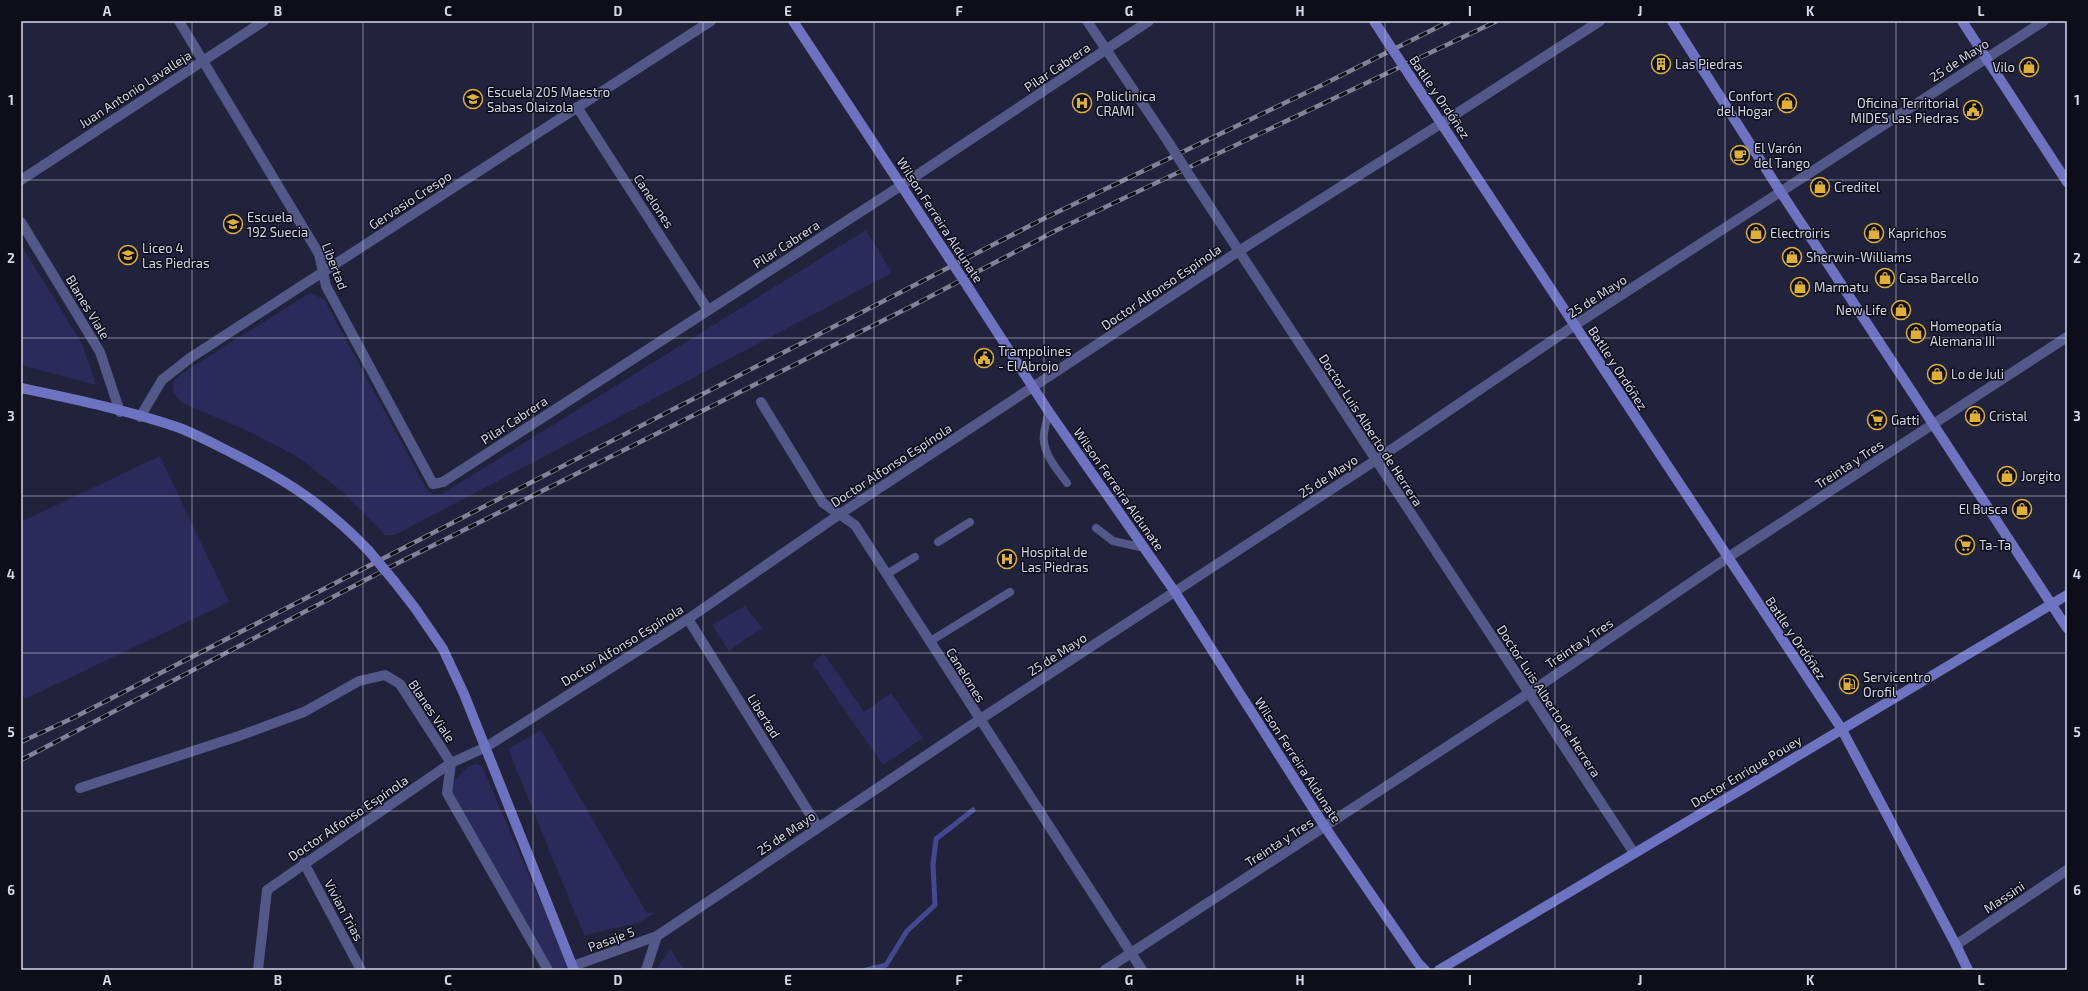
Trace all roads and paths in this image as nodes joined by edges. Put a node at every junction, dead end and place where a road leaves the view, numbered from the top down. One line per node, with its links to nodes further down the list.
1 (179, 21): 14 (street, Libertad)
2 (264, 21): 14 (street, Juan Antonio Lavalleja)
3 (710, 21): 15 (street, Gervasio Crespo)
4 (793, 21): 19 (street, Wilson Ferreira Aldunate)
5 (1087, 21): 12 (street, Doctor Luis Alberto de Herrera)
6 (1149, 21): 12 (street, Pilar Cabrera)
7 (1374, 21): 16 (street, Batlle y Ordóñez, bridge)
8 (1600, 21): 16 (street, Doctor Alfonso Espínola)
9 (1672, 21): 20 (street)
10 (1962, 21): 13 (street)
11 (2044, 21): 13 (street, 25 de Mayo)
12 (1106, 50): 19 (street, Pilar Cabrera); 22 (street, Doctor Luis Alberto de Herrera, bridge)
13 (1985, 58): 18 (street); 20 (street, 25 de Mayo)
14 (203, 60): 17 (street, Juan Antonio Lavalleja); 23 (street, Libertad)
15 (577, 107): 23 (street, Gervasio Crespo); 24 (street, Canelones)
16 (1442, 123): 22 (street, Doctor Alfonso Espínola); 25 (street, Batlle y Ordóñez)
17 (21, 180)
18 (2067, 182)
19 (902, 185): 24 (street, Pilar Cabrera); 27 (street, Wilson Ferreira Aldunate, bridge)
20 (1780, 191): 25 (street, 25 de Mayo); 33 (street)
21 (21, 222): 30 (street, Blanes Viale)
22 (1239, 251): 27 (street, Doctor Alfonso Espínola); 34 (street, Doctor Luis Alberto de Herrera)
23 (323, 272): 32 (street, Gervasio Crespo); 36 (street, Libertad)
24 (708, 310): 36 (street, Pilar Cabrera)
25 (1575, 325): 34 (street, 25 de Mayo); 43 (street, Batlle y Ordóñez)
26 (2067, 337): 33 (street, Treinta y Tres)
27 (1034, 387): 31 (street, Wilson Ferreira Aldunate); 37 (street, Doctor Alfonso Espínola)
28 (21, 388): 30 (street)
29 (761, 402): 37 (street, Canelones)
30 (120, 412): 32 (street)
31 (1049, 412): 35 (lane); 41 (street, Wilson Ferreira Aldunate)
32 (140, 417): 55 (street, bridge)
33 (1934, 424): 43 (street, Treinta y Tres); 48 (street)
34 (1376, 460): 46 (street, 25 de Mayo); 52 (street, Doctor Luis Alberto de Herrera)
35 (1067, 483)
36 (433, 484)
37 (840, 514): 44 (street, Canelones); 49 (street, Doctor Alfonso Espínola)
38 (970, 522): 40 (lane)
39 (1096, 528): 41 (lane)
40 (938, 542)
41 (1145, 548): 46 (street, Wilson Ferreira Aldunate)
42 (915, 557): 44 (lane)
43 (1727, 558): 52 (street, Treinta y Tres); 54 (street, Batlle y Ordóñez)
44 (887, 574): 51 (street, Canelones)
45 (1010, 592): 51 (lane)
46 (1175, 592): 53 (street, 25 de Mayo); 59 (street, Wilson Ferreira Aldunate)
47 (2067, 595): 48 (street, Doctor Enrique Pouey)
48 (2051, 604): 50 (street); 54 (street, Doctor Enrique Pouey)
49 (688, 619): 55 (street, Doctor Alfonso Espínola); 58 (street, Libertad)
50 (2067, 628)
51 (930, 642): 53 (street, Canelones)
52 (1529, 693): 59 (street, Treinta y Tres); 60 (street, Doctor Luis Alberto de Herrera)
53 (979, 720): 58 (street, 25 de Mayo); 65 (street, Canelones)
54 (1841, 728): 60 (street, Doctor Enrique Pouey); 64 (street, Batlle y Ordóñez)
55 (486, 747): 56 (street, Doctor Alfonso Espínola); 66 (street)
56 (451, 763): 57 (street, Blanes Viale); 61 (street, Doctor Alfonso Espínola); 69 (street, Blanes Viale)
57 (80, 788)
58 (818, 827): 63 (street, 25 de Mayo)
59 (1325, 827): 65 (street, Treinta y Tres); 73 (street, Wilson Ferreira Aldunate)
60 (1634, 853): 74 (street, Doctor Enrique Pouey)
61 (304, 863): 67 (street, Doctor Alfonso Espínola); 68 (street, Vivian Trias)
62 (2067, 870): 64 (street, Massini)
63 (657, 936): 66 (street, Pasaje 5); 70 (street)
64 (1956, 944): 75 (street, Batlle y Ordóñez)
65 (1130, 953): 71 (street, Treinta y Tres); 72 (street, Canelones)
66 (574, 968)
67 (258, 970)
68 (361, 970)
69 (548, 970)
70 (646, 970)
71 (1105, 970)
72 (1142, 970)
73 (1425, 970)
74 (1439, 970)
75 (1967, 970)

